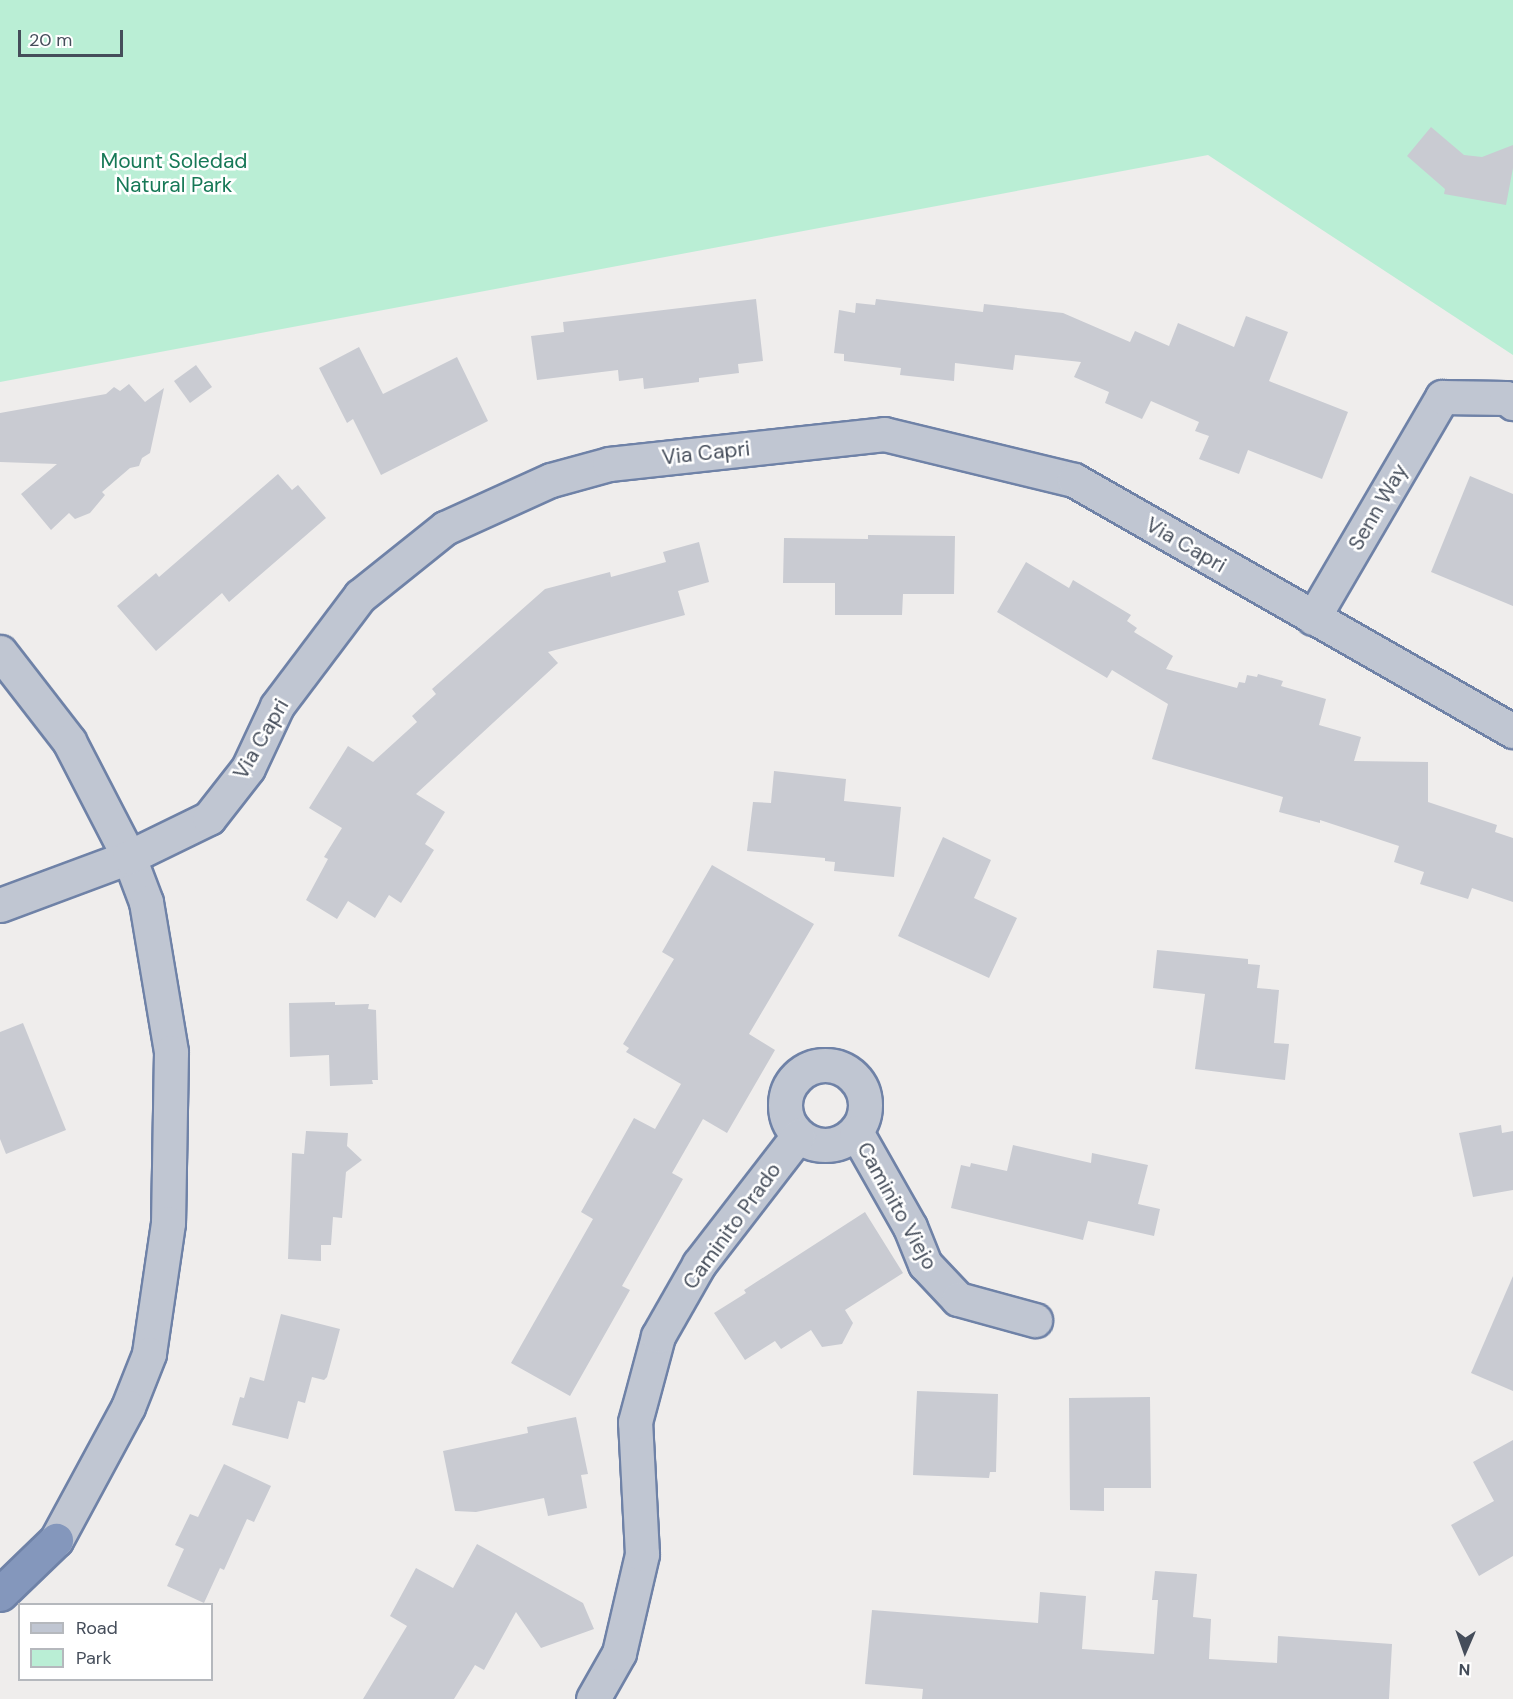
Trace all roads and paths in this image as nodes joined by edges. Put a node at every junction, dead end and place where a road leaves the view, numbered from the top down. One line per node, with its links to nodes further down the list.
1 (1513, 403): 2 (street, Senn Way)
2 (1314, 618): 4 (street, Via Capri); 5 (street, Via Capri)
3 (0, 652): 5 (street)
4 (1513, 731)
5 (129, 857): 6 (street, Via Capri); 10 (street)
6 (0, 905)
7 (856, 1132): 8 (street); 8 (street); 9 (street, Caminito Viejo)
8 (798, 1136): 12 (street, Caminito Prado)
9 (1035, 1320)
10 (56, 1540): 11 (highway)
11 (0, 1594)
12 (592, 1699)

